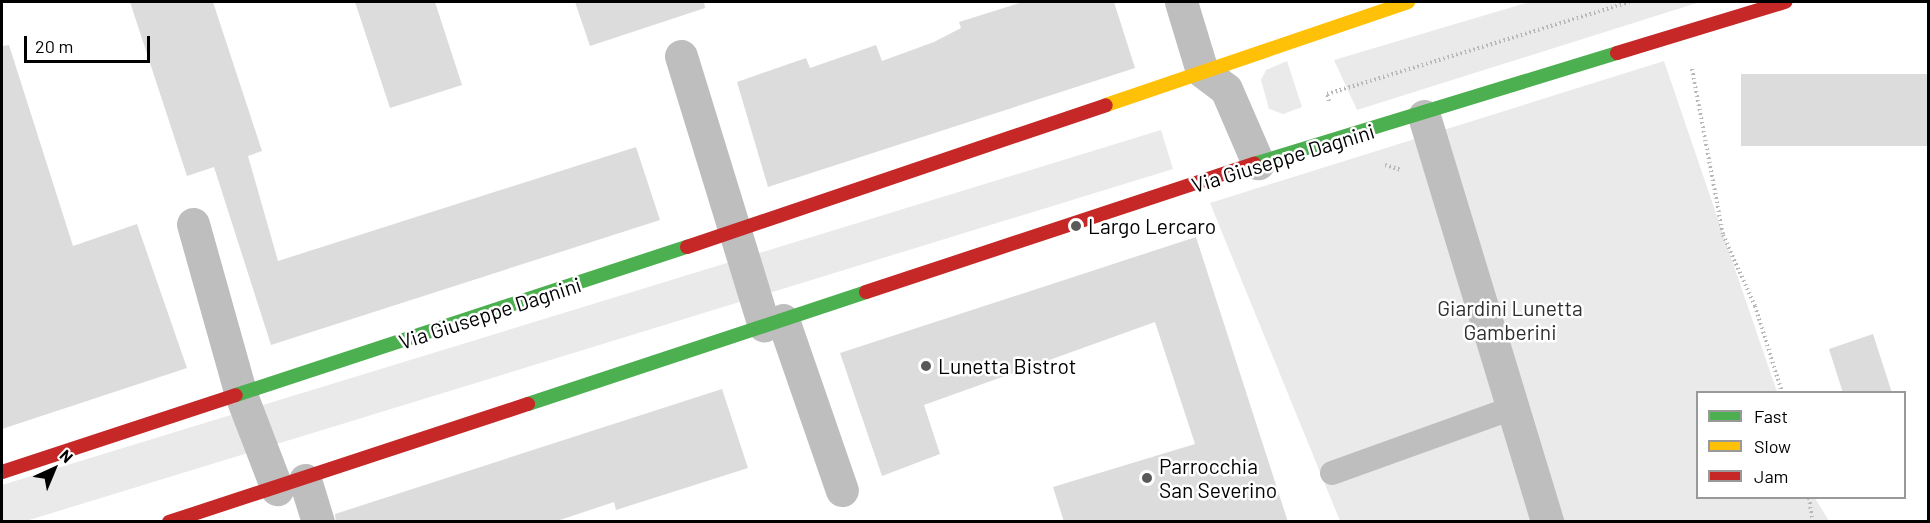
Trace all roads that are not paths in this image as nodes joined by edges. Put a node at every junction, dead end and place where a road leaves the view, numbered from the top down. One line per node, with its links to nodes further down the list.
1 (1180, 2): 5 (street)
2 (1408, 2): 5 (street, Via Giuseppe Dagnini)
3 (1785, 2): 6 (street, Via Giuseppe Dagnini)
4 (681, 56): 9 (street)
5 (1202, 71): 7 (street); 9 (street, Via Giuseppe Dagnini)
6 (1424, 116): 7 (street, Via Giuseppe Dagnini); 12 (street)
7 (1258, 163): 10 (street, Via Giuseppe Dagnini)
8 (193, 225): 11 (street)
9 (739, 231): 10 (street); 11 (street, Via Giuseppe Dagnini)
10 (773, 323): 15 (street, Via Giuseppe Dagnini); 16 (street)
11 (241, 395): 13 (street, Via Giuseppe Dagnini); 15 (street)
12 (1510, 409): 14 (lane); 19 (street)
13 (2, 472)
14 (1332, 473)
15 (291, 484): 17 (street, Via Giuseppe Dagnini); 18 (street)
16 (842, 490)
17 (169, 522)
18 (318, 522)
19 (1547, 522)

